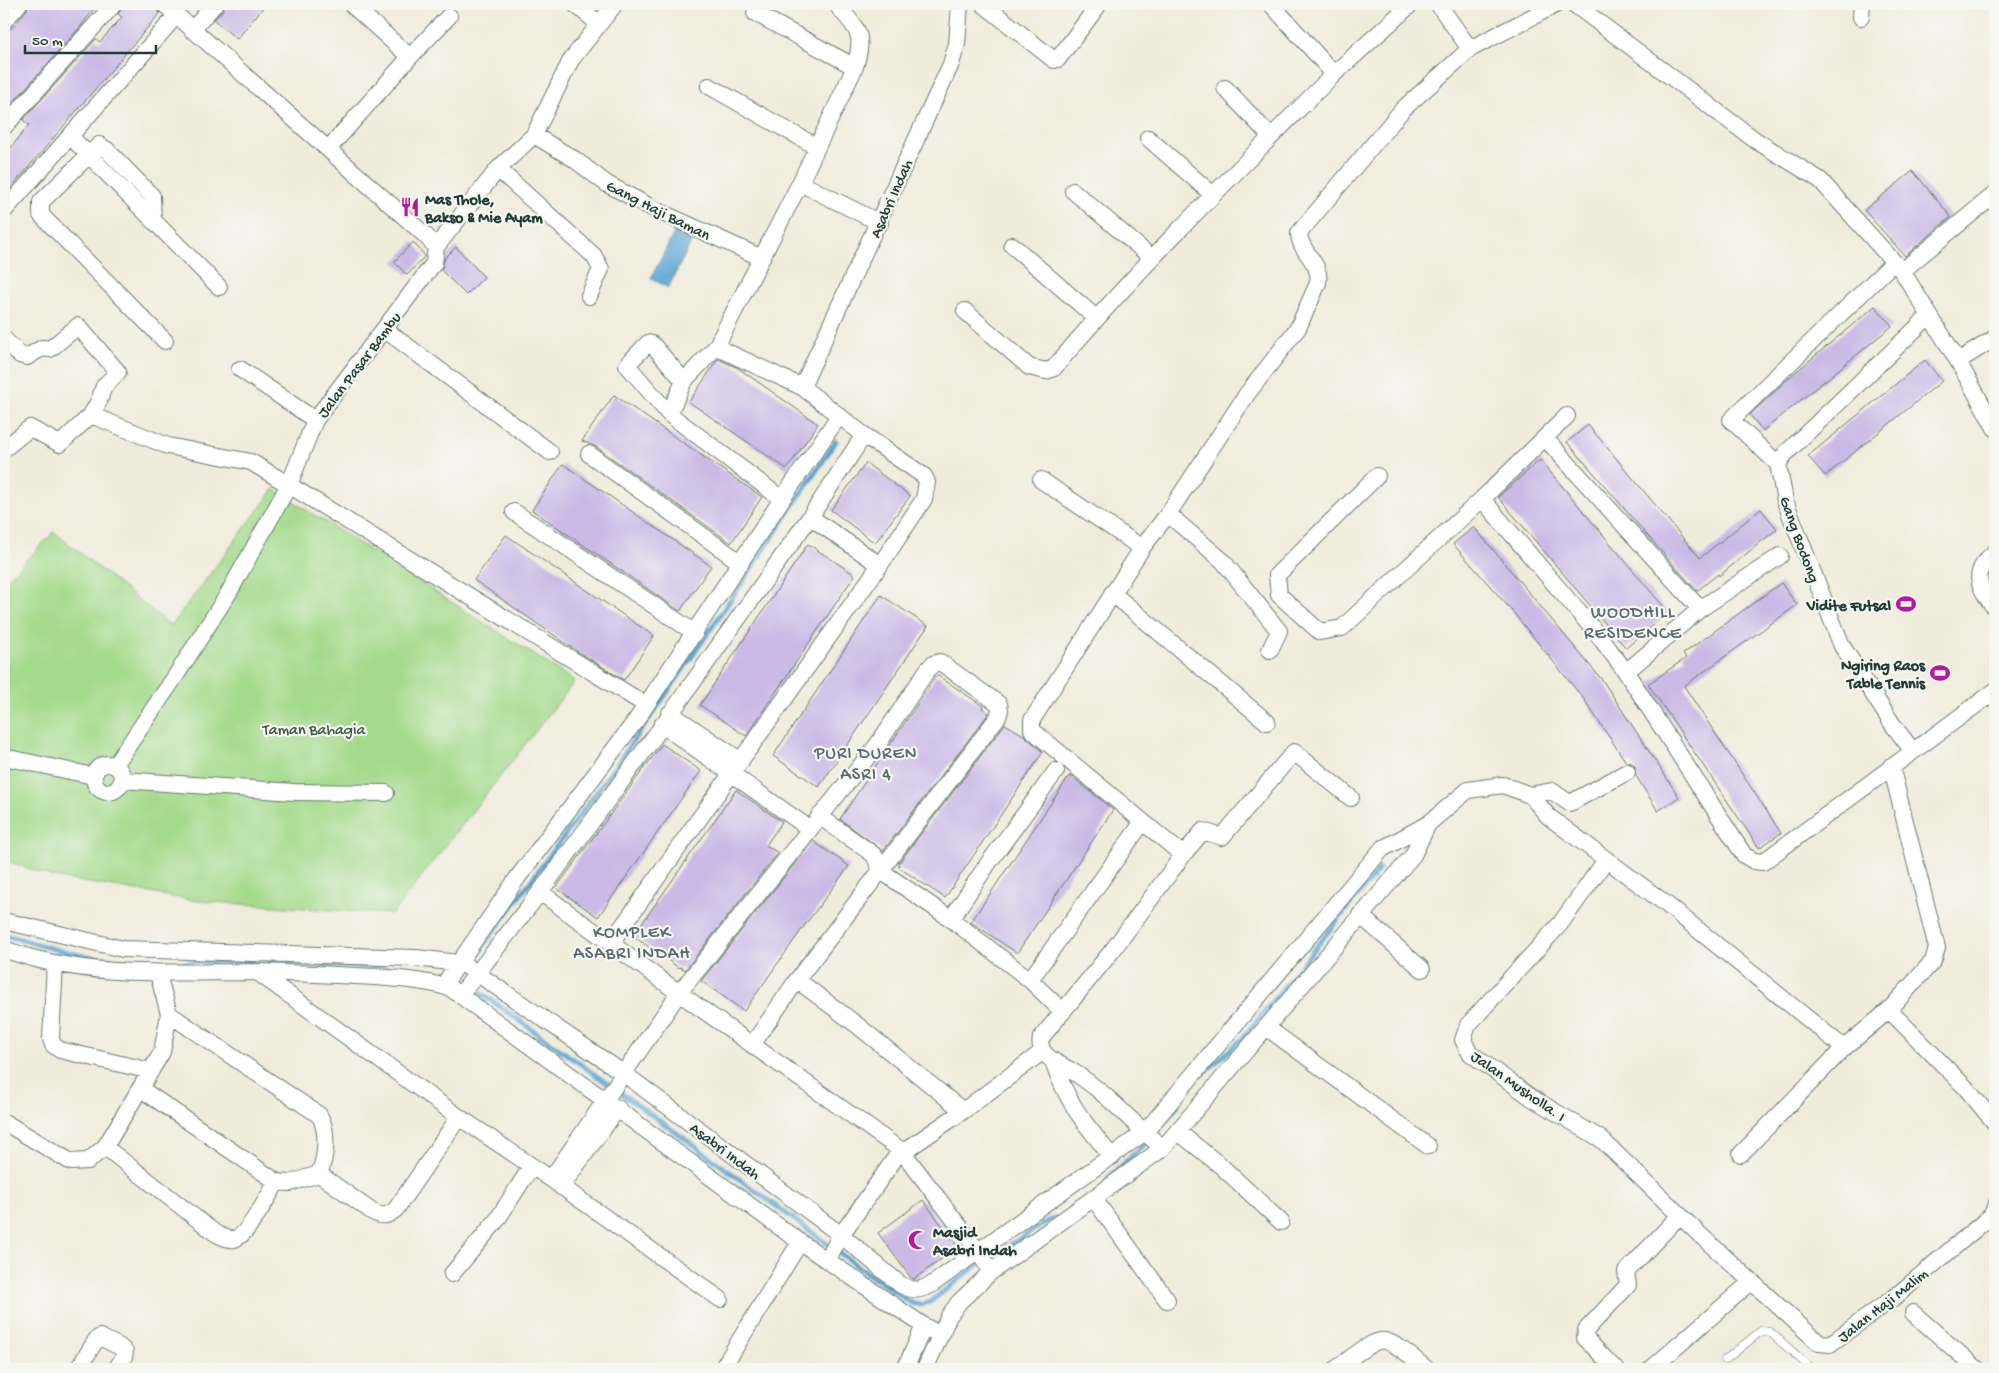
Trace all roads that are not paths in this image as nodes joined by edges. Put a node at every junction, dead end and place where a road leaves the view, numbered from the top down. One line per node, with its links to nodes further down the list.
1 (19, 4): 20 (street)
2 (114, 4): 29 (street)
3 (164, 4): 18 (street)
4 (215, 4): 22 (street)
5 (351, 4): 24 (street)
6 (575, 4): 21 (street)
7 (615, 4): 21 (street)
8 (960, 4): 43 (street, Asabri Indah)
9 (983, 4): 16 (street)
10 (1271, 4): 26 (street)
11 (1411, 4): 26 (street)
12 (1438, 4): 23 (street)
13 (1557, 4): 23 (street)
14 (1574, 4): 48 (street)
15 (839, 5): 25 (street)
16 (1097, 7)
17 (755, 13): 25 (street)
18 (176, 16): 22 (street); 31 (street)
19 (449, 16): 24 (street)
20 (4, 21)
21 (600, 24): 30 (street)
22 (192, 30): 35 (street)
23 (1470, 49): 81 (street)
24 (410, 57): 35 (street)
25 (855, 67): 34 (street)
26 (1334, 74): 32 (street)
27 (709, 86): 34 (street)
28 (1225, 88): 32 (street)
29 (4, 127)
30 (534, 135): 37 (street, Jalan Pasar Bambu); 46 (street, Gang Haji Baman)
31 (70, 136): 36 (street); 42 (street)
32 (1271, 137): 40 (street)
33 (1148, 138): 40 (street)
34 (817, 147): 38 (street)
35 (329, 148): 45 (street)
36 (89, 155): 49 (street); 57 (street)
37 (498, 169): 45 (street, Jalan Pasar Bambu); 50 (street)
38 (800, 183): 43 (street); 46 (street)
39 (1073, 191): 47 (street)
40 (1212, 194): 47 (street)
41 (1995, 194): 48 (street)
42 (4, 211)
43 (880, 222): 62 (street, Asabri Indah)
44 (1012, 244): 53 (street)
45 (436, 247): 54 (street, Jalan Pasar Bambu)
46 (762, 258): 58 (street)
47 (1152, 258): 53 (street)
48 (1898, 266): 52 (street); 74 (street)
49 (219, 287)
50 (589, 296)
51 (965, 311): 53 (street)
52 (1929, 316): 59 (street); 74 (street)
53 (1096, 318)
54 (384, 329): 67 (street, Jalan Pasar Bambu); 72 (street)
55 (1995, 338): 59 (street)
56 (4, 340): 64 (street)
57 (165, 341)
58 (716, 348): 61 (street); 62 (street)
59 (1958, 361): 68 (street)
60 (240, 369): 67 (street)
61 (684, 381): 63 (street); 63 (street)
62 (802, 388): 65 (street)
63 (669, 414): 78 (street)
64 (91, 415): 71 (street); 77 (street)
65 (839, 416): 69 (street); 78 (street)
66 (1567, 416): 70 (street)
67 (315, 420): 77 (street, Jalan Pasar Bambu)
68 (1995, 428)
69 (864, 435): 82 (street); 87 (street)
70 (1545, 438): 79 (street); 90 (street)
71 (4, 449)
72 (550, 452)
73 (589, 454): 86 (street)
74 (1782, 459): 98 (street, Gang Bodong)
75 (1377, 476): 79 (street)
76 (1041, 480): 83 (street)
77 (289, 485): 95 (street); 104 (street, Jalan Pasar Bambu)
78 (782, 499): 86 (street)
79 (1482, 499): 93 (street)
80 (514, 512): 91 (street)
81 (1168, 514): 83 (street); 92 (street)
82 (810, 517): 87 (street); 97 (street)
83 (1142, 548): 88 (street)
84 (1995, 552): 89 (street)
85 (1780, 556): 90 (street)
86 (741, 563): 91 (street)
87 (880, 565): 100 (street)
88 (1112, 593): 96 (street); 113 (street)
89 (1995, 608)
90 (1700, 609): 93 (street)
91 (695, 633): 95 (street)
92 (1270, 650)
93 (1626, 672): 101 (street)
94 (1995, 691): 98 (street)
95 (646, 705): 97 (street)
96 (1267, 722)
97 (653, 723): 100 (street); 105 (street); 116 (street); 123 (street)
98 (1912, 750): 101 (street)
99 (4, 757): 106 (street)
100 (741, 761): 105 (street)
101 (1891, 766): 132 (street)
102 (1056, 771): 118 (street)
103 (1627, 772): 108 (street)
104 (119, 773): 106 (street); 106 (street); 107 (street)
105 (731, 774): 110 (street); 120 (street)
106 (93, 776)
107 (386, 793)
108 (1530, 795): 111 (street); 114 (street)
109 (1351, 798): 113 (street)
110 (814, 823): 115 (street); 115 (street); 130 (street)
111 (1428, 824): 117 (street); 148 (street)
112 (1137, 830): 128 (street)
113 (1183, 855): 133 (street)
114 (1606, 860): 137 (street); 161 (street, Jalan Musholla. I)
115 (881, 871): 118 (street); 127 (street)
116 (540, 892): 120 (street); 123 (street)
117 (1360, 915): 124 (street); 135 (street)
118 (952, 919): 128 (street)
119 (4, 921): 123 (street)
120 (610, 944): 130 (street)
121 (4, 949): 122 (street)
122 (55, 963): 126 (street); 139 (street)
123 (469, 969): 129 (street); 131 (street); 140 (street, Asabri Indah)
124 (1422, 969)
125 (257, 972): 126 (street); 129 (street); 144 (street)
126 (158, 974): 134 (street)
127 (797, 980): 136 (street); 143 (street)
128 (1030, 980): 133 (street)
129 (443, 986): 131 (street)
130 (679, 993): 136 (street); 140 (street)
131 (461, 994): 142 (street)
132 (1889, 1010): 137 (street); 146 (street)
133 (1063, 1012): 138 (street)
134 (169, 1014): 139 (street); 156 (street)
135 (1266, 1027): 147 (street); 149 (street)
136 (752, 1045): 152 (street)
137 (1844, 1048): 153 (street)
138 (1048, 1056): 143 (street); 148 (street); 154 (street)
139 (151, 1071): 141 (street)
140 (622, 1077): 142 (street); 164 (street, Asabri Indah)
141 (141, 1089): 150 (street); 157 (street)
142 (612, 1101): 158 (street); 163 (street)
143 (962, 1111): 152 (street)
144 (459, 1118): 155 (street); 156 (street)
145 (4, 1122): 150 (street)
146 (1995, 1122)
147 (1177, 1130): 151 (street); 162 (street)
148 (1145, 1132): 151 (street); 154 (street)
149 (1428, 1146)
150 (105, 1147): 157 (street)
151 (1163, 1148): 159 (street)
152 (902, 1151): 164 (street); 165 (street)
153 (1741, 1154)
154 (1112, 1157): 165 (street)
155 (531, 1167): 158 (street); 167 (street)
156 (319, 1174): 157 (street)
157 (277, 1182)
158 (556, 1183): 169 (street)
159 (1094, 1199): 166 (street); 170 (street)
160 (1994, 1213): 168 (street, Jalan Haji Malim)
161 (1680, 1215): 168 (street, Jalan Musholla. I); 182 (street)
162 (1281, 1222)
163 (800, 1242): 164 (street); 177 (street)
164 (834, 1248): 165 (street, Asabri Indah); 172 (street)
165 (978, 1251): 166 (street)
166 (991, 1272): 173 (street)
167 (452, 1274)
168 (1751, 1282): 183 (street)
169 (720, 1299)
170 (1167, 1300)
171 (1913, 1313): 185 (street)
172 (924, 1326): 173 (street); 178 (street)
173 (941, 1335): 179 (street)
174 (1725, 1360): 184 (lane)
175 (78, 1369): 176 (street)
176 (116, 1369)
177 (722, 1369)
178 (905, 1369)
179 (925, 1369)
180 (1336, 1369): 181 (street)
181 (1428, 1369)
182 (1616, 1369)
183 (1651, 1369)
184 (1812, 1369)
185 (1977, 1369)

